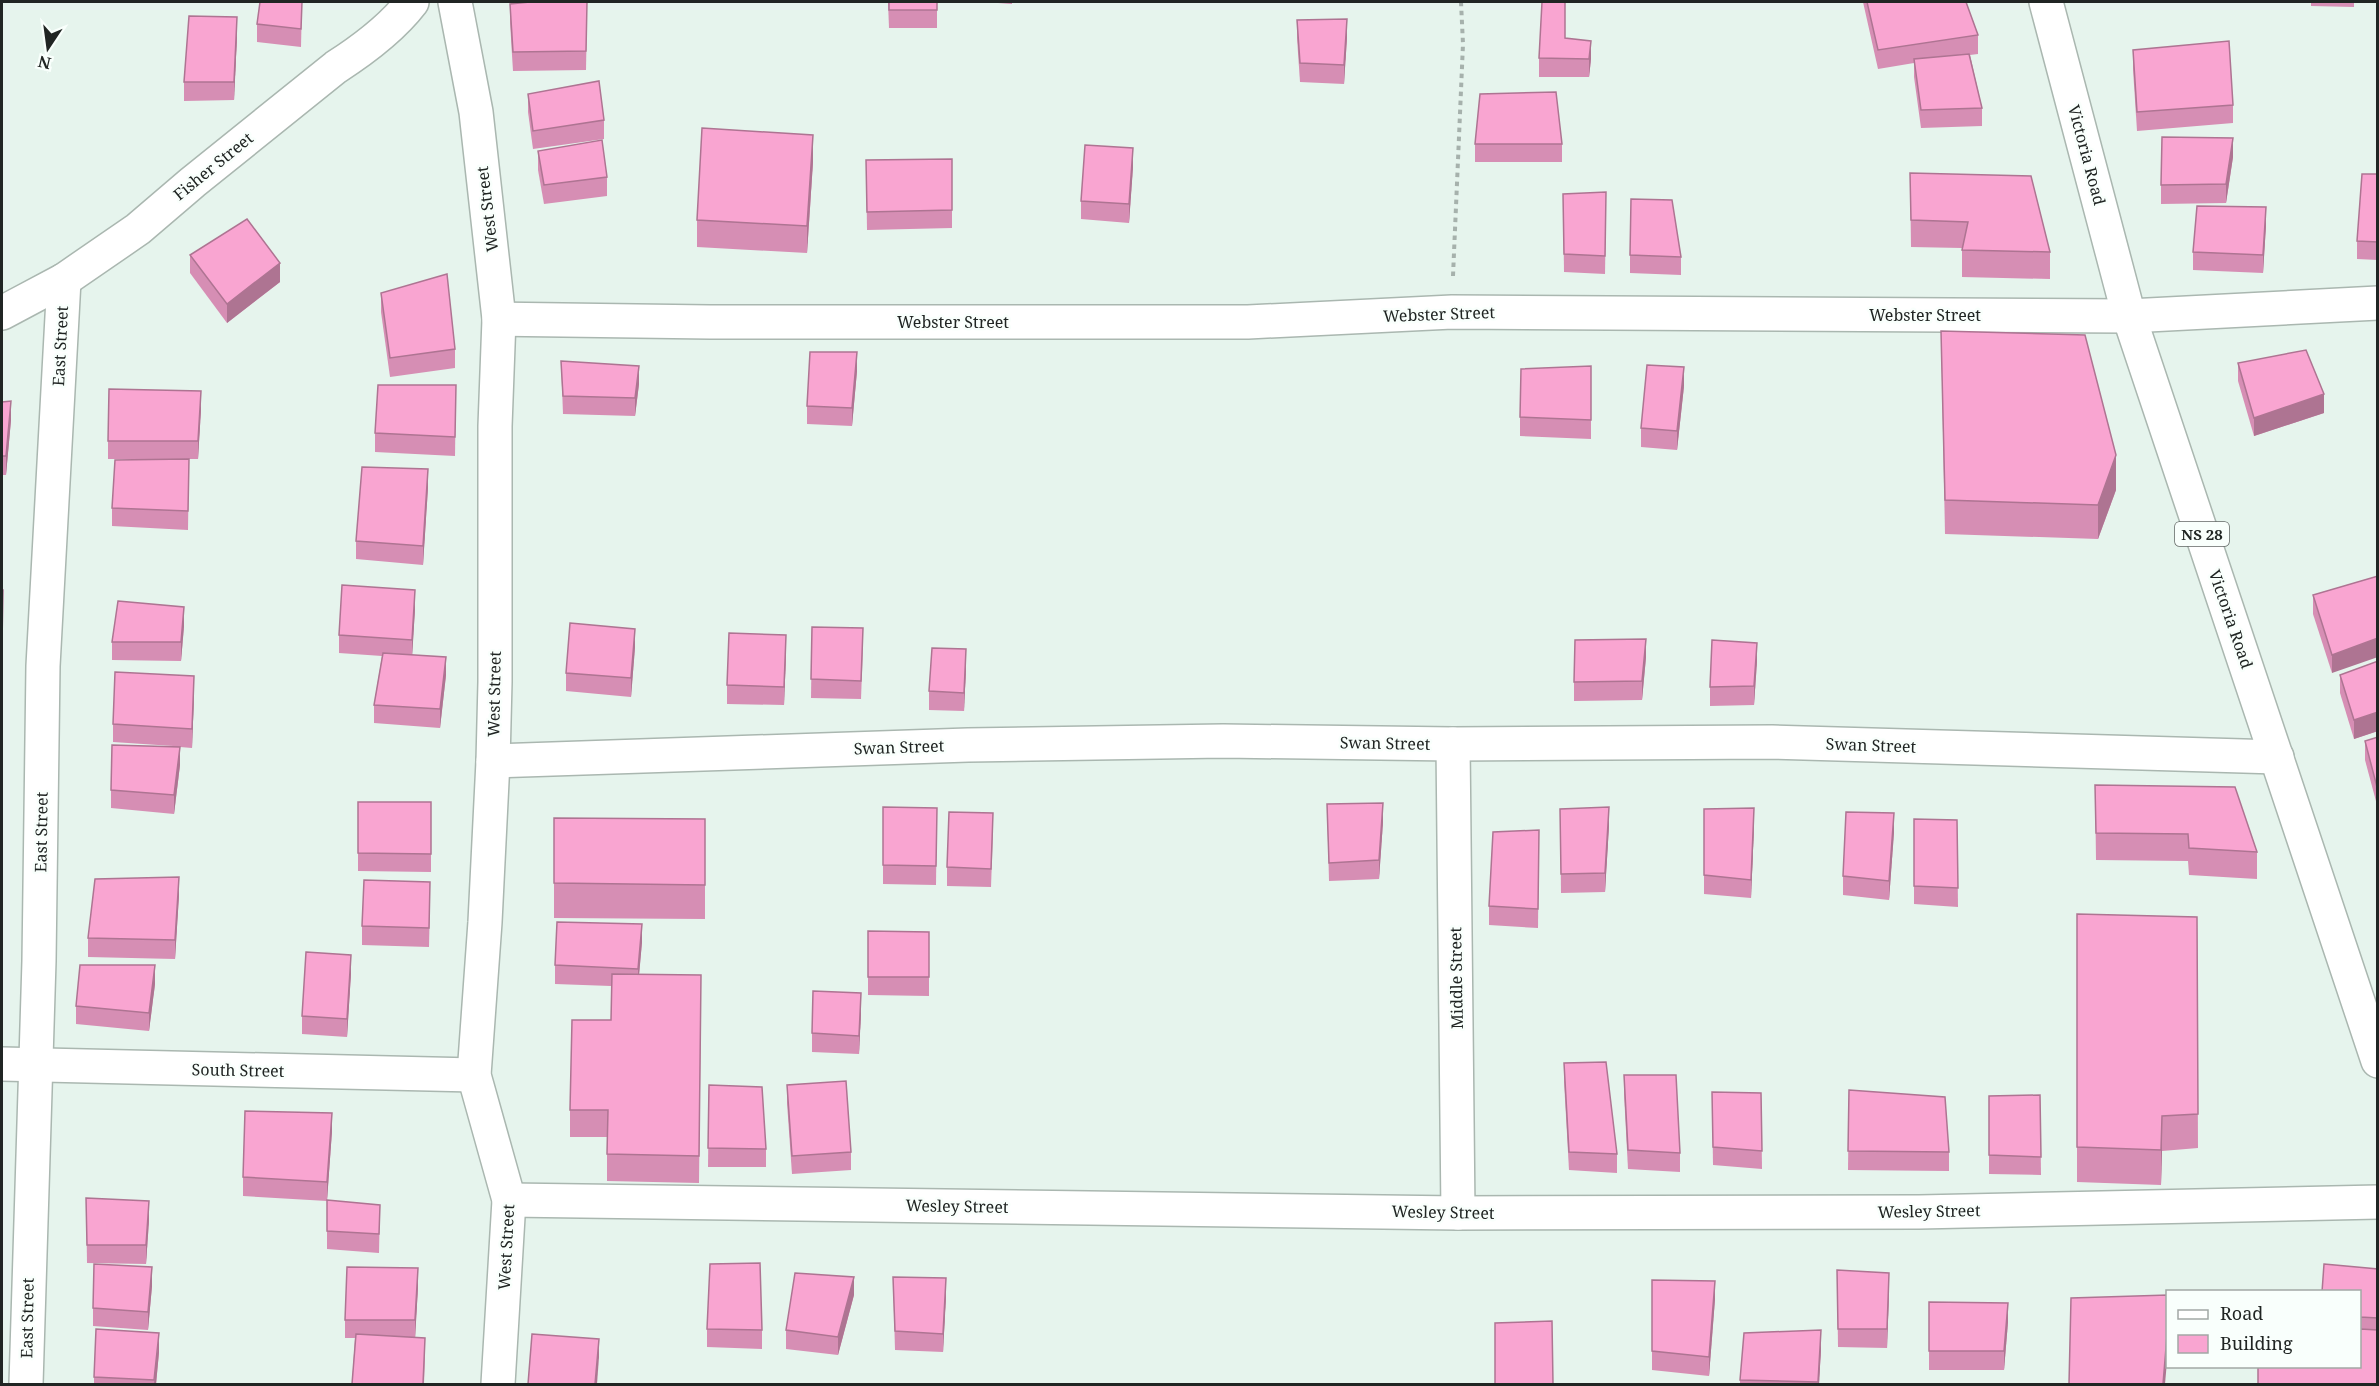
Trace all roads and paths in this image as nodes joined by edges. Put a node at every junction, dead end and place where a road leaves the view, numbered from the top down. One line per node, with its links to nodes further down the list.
1 (412, 2): 5 (street, Fisher Street)
2 (455, 2): 10 (street, West Street)
3 (1461, 2): 7 (path)
4 (2046, 2): 9 (street, Victoria Road / NS 28)
5 (64, 280): 8 (street, Fisher Street); 16 (street, East Street)
6 (2378, 303): 9 (street, Webster Street)
7 (1452, 312): 9 (street, Webster Street); 10 (street, Webster Street)
8 (2, 313)
9 (2129, 316): 12 (street, Victoria Road / NS 28)
10 (500, 319): 13 (street, West Street)
11 (1453, 744): 12 (street, Swan Street); 13 (street, Swan Street); 20 (street, Middle Street)
12 (2277, 757): 14 (street, Victoria Road / NS 28)
13 (493, 761): 17 (street, West Street)
14 (2378, 1061)
15 (2, 1064): 16 (street, South Street)
16 (35, 1067): 17 (street, South Street); 21 (street, East Street)
17 (474, 1075): 18 (street, West Street)
18 (509, 1200): 20 (street, Wesley Street); 22 (street, West Street)
19 (2378, 1202): 20 (street, Wesley Street)
20 (1458, 1213)
21 (26, 1384)
22 (498, 1384)

